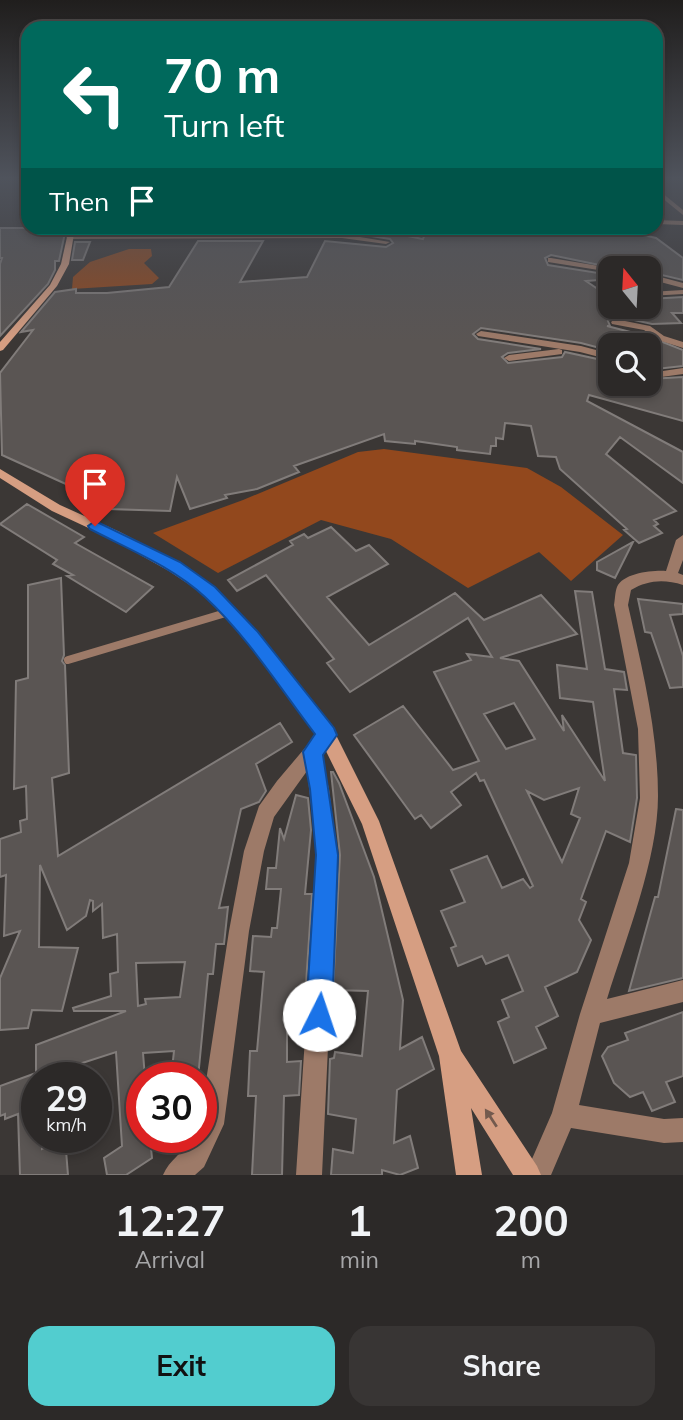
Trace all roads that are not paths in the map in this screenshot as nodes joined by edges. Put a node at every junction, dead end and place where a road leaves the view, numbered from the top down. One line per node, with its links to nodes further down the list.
1 (70, 235): 12 (street)
2 (274, 235): 3 (street)
3 (386, 242)
4 (551, 260): 5 (street)
5 (598, 268)
6 (662, 280): 7 (street)
7 (683, 286)
8 (683, 292): 9 (street)
9 (662, 293)
10 (615, 322): 13 (street)
11 (481, 334): 15 (street)
12 (5, 337): 14 (street)
13 (683, 345)
14 (0, 348)
15 (582, 349): 16 (street); 17 (street)
16 (598, 354)
17 (509, 358)
18 (683, 371): 19 (street)
19 (661, 374)
20 (0, 473): 23 (street)
21 (683, 540): 22 (street)
22 (677, 578): 28 (street)
23 (229, 612): 24 (lane); 25 (street)
24 (68, 660)
25 (327, 735): 26 (street); 29 (street)
26 (312, 752): 32 (street); 33 (street)
27 (683, 991): 28 (street)
28 (591, 1014): 30 (street)
29 (451, 1056): 34 (street); 35 (street, one-way to 29)
30 (564, 1115): 31 (street); 36 (street)
31 (683, 1130)
32 (176, 1175)
33 (309, 1175)
34 (469, 1175)
35 (528, 1175)
36 (538, 1175)

